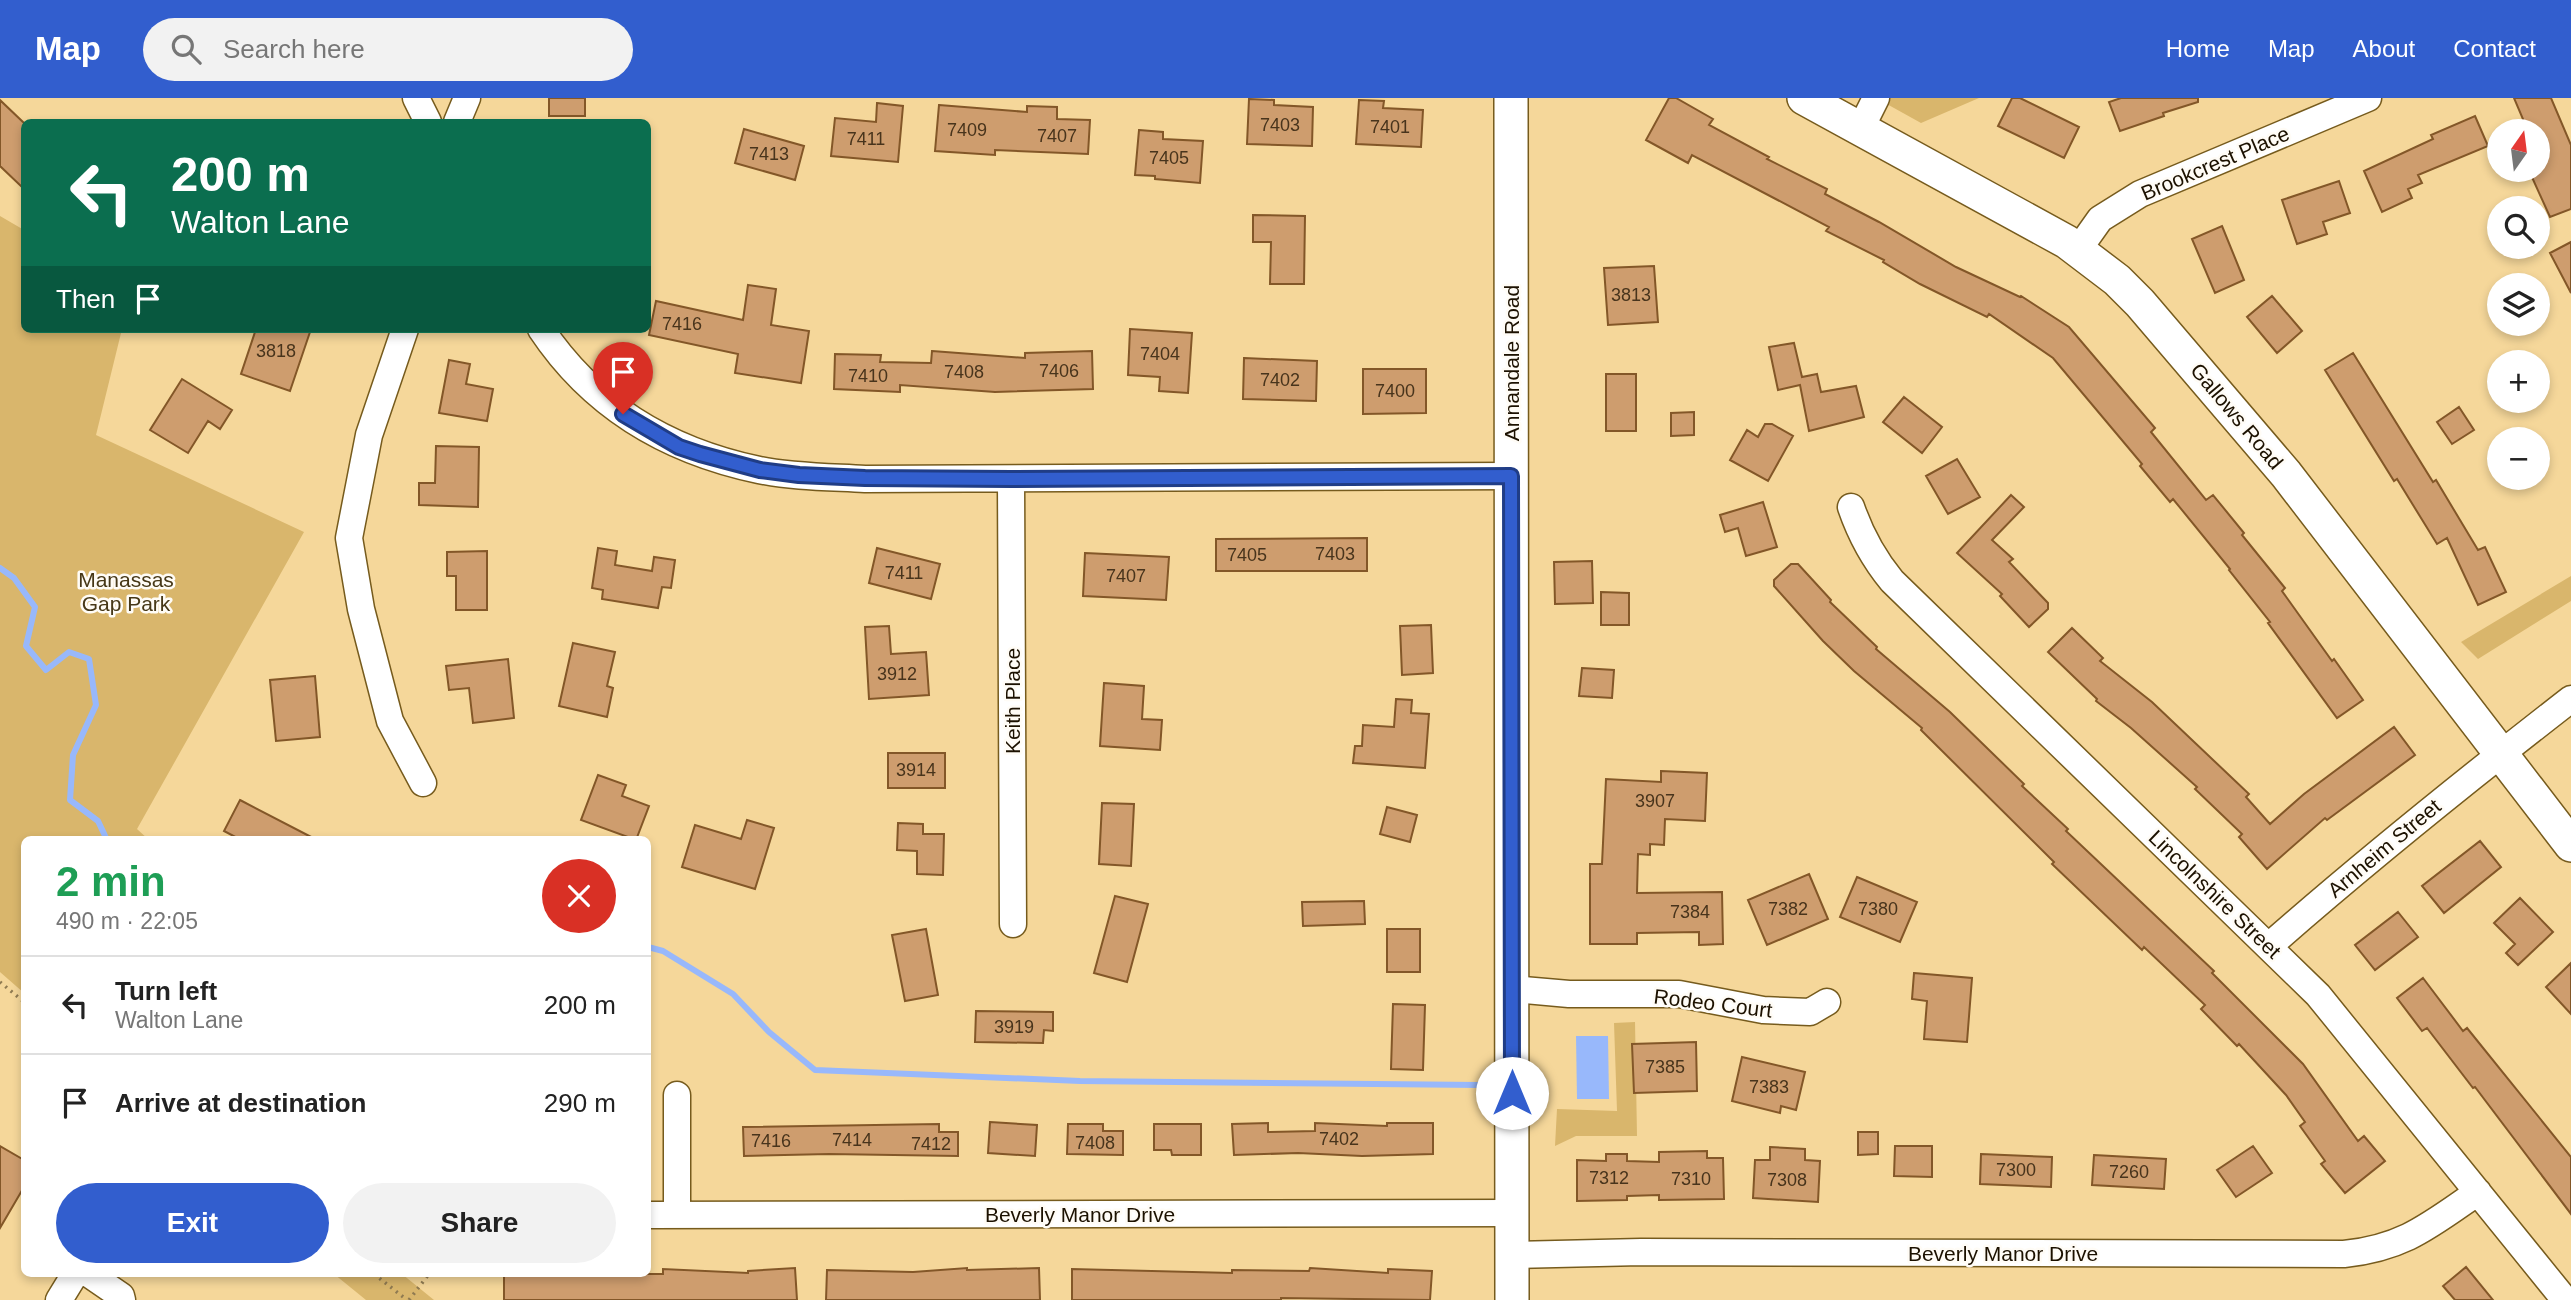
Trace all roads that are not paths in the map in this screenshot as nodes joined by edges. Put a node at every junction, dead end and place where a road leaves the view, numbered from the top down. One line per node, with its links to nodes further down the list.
1 (416, 98): 7 (street)
2 (467, 98): 8 (street)
3 (1511, 98): 13 (main road, Annandale Road)
4 (1804, 98): 9 (main road, Gallows Road)
5 (1876, 98): 9 (street)
6 (2368, 98): 10 (street, Brookcrest Place)
7 (426, 119)
8 (458, 119)
9 (1860, 130): 10 (main road, Gallows Road)
10 (2078, 250): 17 (main road, Gallows Road)
11 (404, 333): 18 (street)
12 (544, 333): 14 (street)
13 (1511, 476): 14 (street); 22 (main road, Annandale Road)
14 (1011, 479): 20 (street, Keith Place)
15 (1851, 507): 21 (street, Lincolnshire Street)
16 (2571, 699): 17 (street, Arnheim Street)
17 (2501, 754): 19 (main road, Gallows Road); 21 (street, Arnheim Street)
18 (423, 783)
19 (2571, 845)
20 (1013, 924)
21 (2269, 946): 25 (street, Lincolnshire Street)
22 (1512, 989): 23 (street, Rodeo Court); 26 (main road, Annandale Road)
23 (1827, 1002)
24 (677, 1095): 28 (street)
25 (2478, 1192): 29 (street, Beverly Manor Drive); 35 (street, Lincolnshire Street)
26 (1512, 1213): 28 (street, Beverly Manor Drive); 29 (main road, Annandale Road)
27 (651, 1215): 28 (street, Beverly Manor Drive)
28 (677, 1215)
29 (1512, 1255): 34 (main road, Annandale Road)
30 (73, 1277): 32 (street)
31 (93, 1277): 33 (street)
32 (59, 1300)
33 (122, 1300)
34 (1512, 1300)
35 (2564, 1300)

